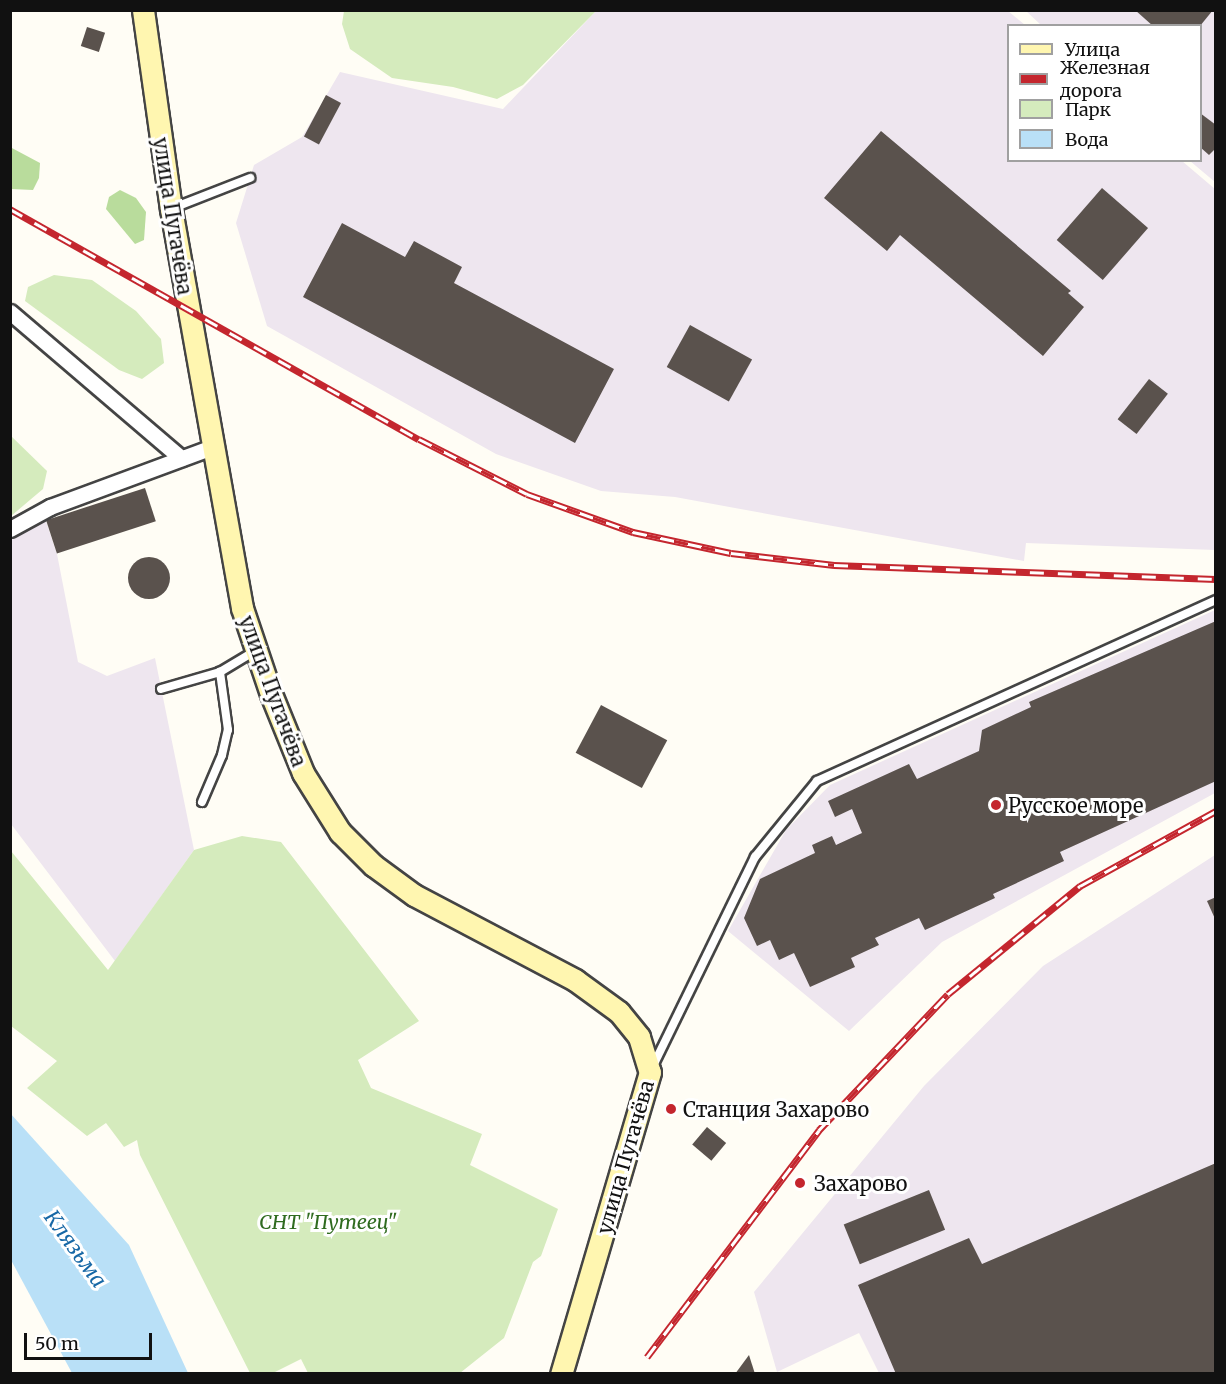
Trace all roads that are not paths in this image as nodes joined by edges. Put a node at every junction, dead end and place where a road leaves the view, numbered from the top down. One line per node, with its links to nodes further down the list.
1 (143, 10): 3 (street, улица Пугачёва)
2 (250, 178): 3 (lane)
3 (171, 209): 5 (street, улица Пугачёва)
4 (10, 312): 6 (street)
5 (212, 447): 6 (street); 9 (street, улица Пугачёва)
6 (181, 458): 7 (street)
7 (10, 529)
8 (1215, 600): 13 (lane)
9 (256, 650): 10 (lane); 13 (street, улица Пугачёва)
10 (220, 672): 11 (lane); 12 (lane)
11 (161, 689)
12 (202, 802)
13 (650, 1072): 14 (street, улица Пугачёва)
14 (561, 1374)

